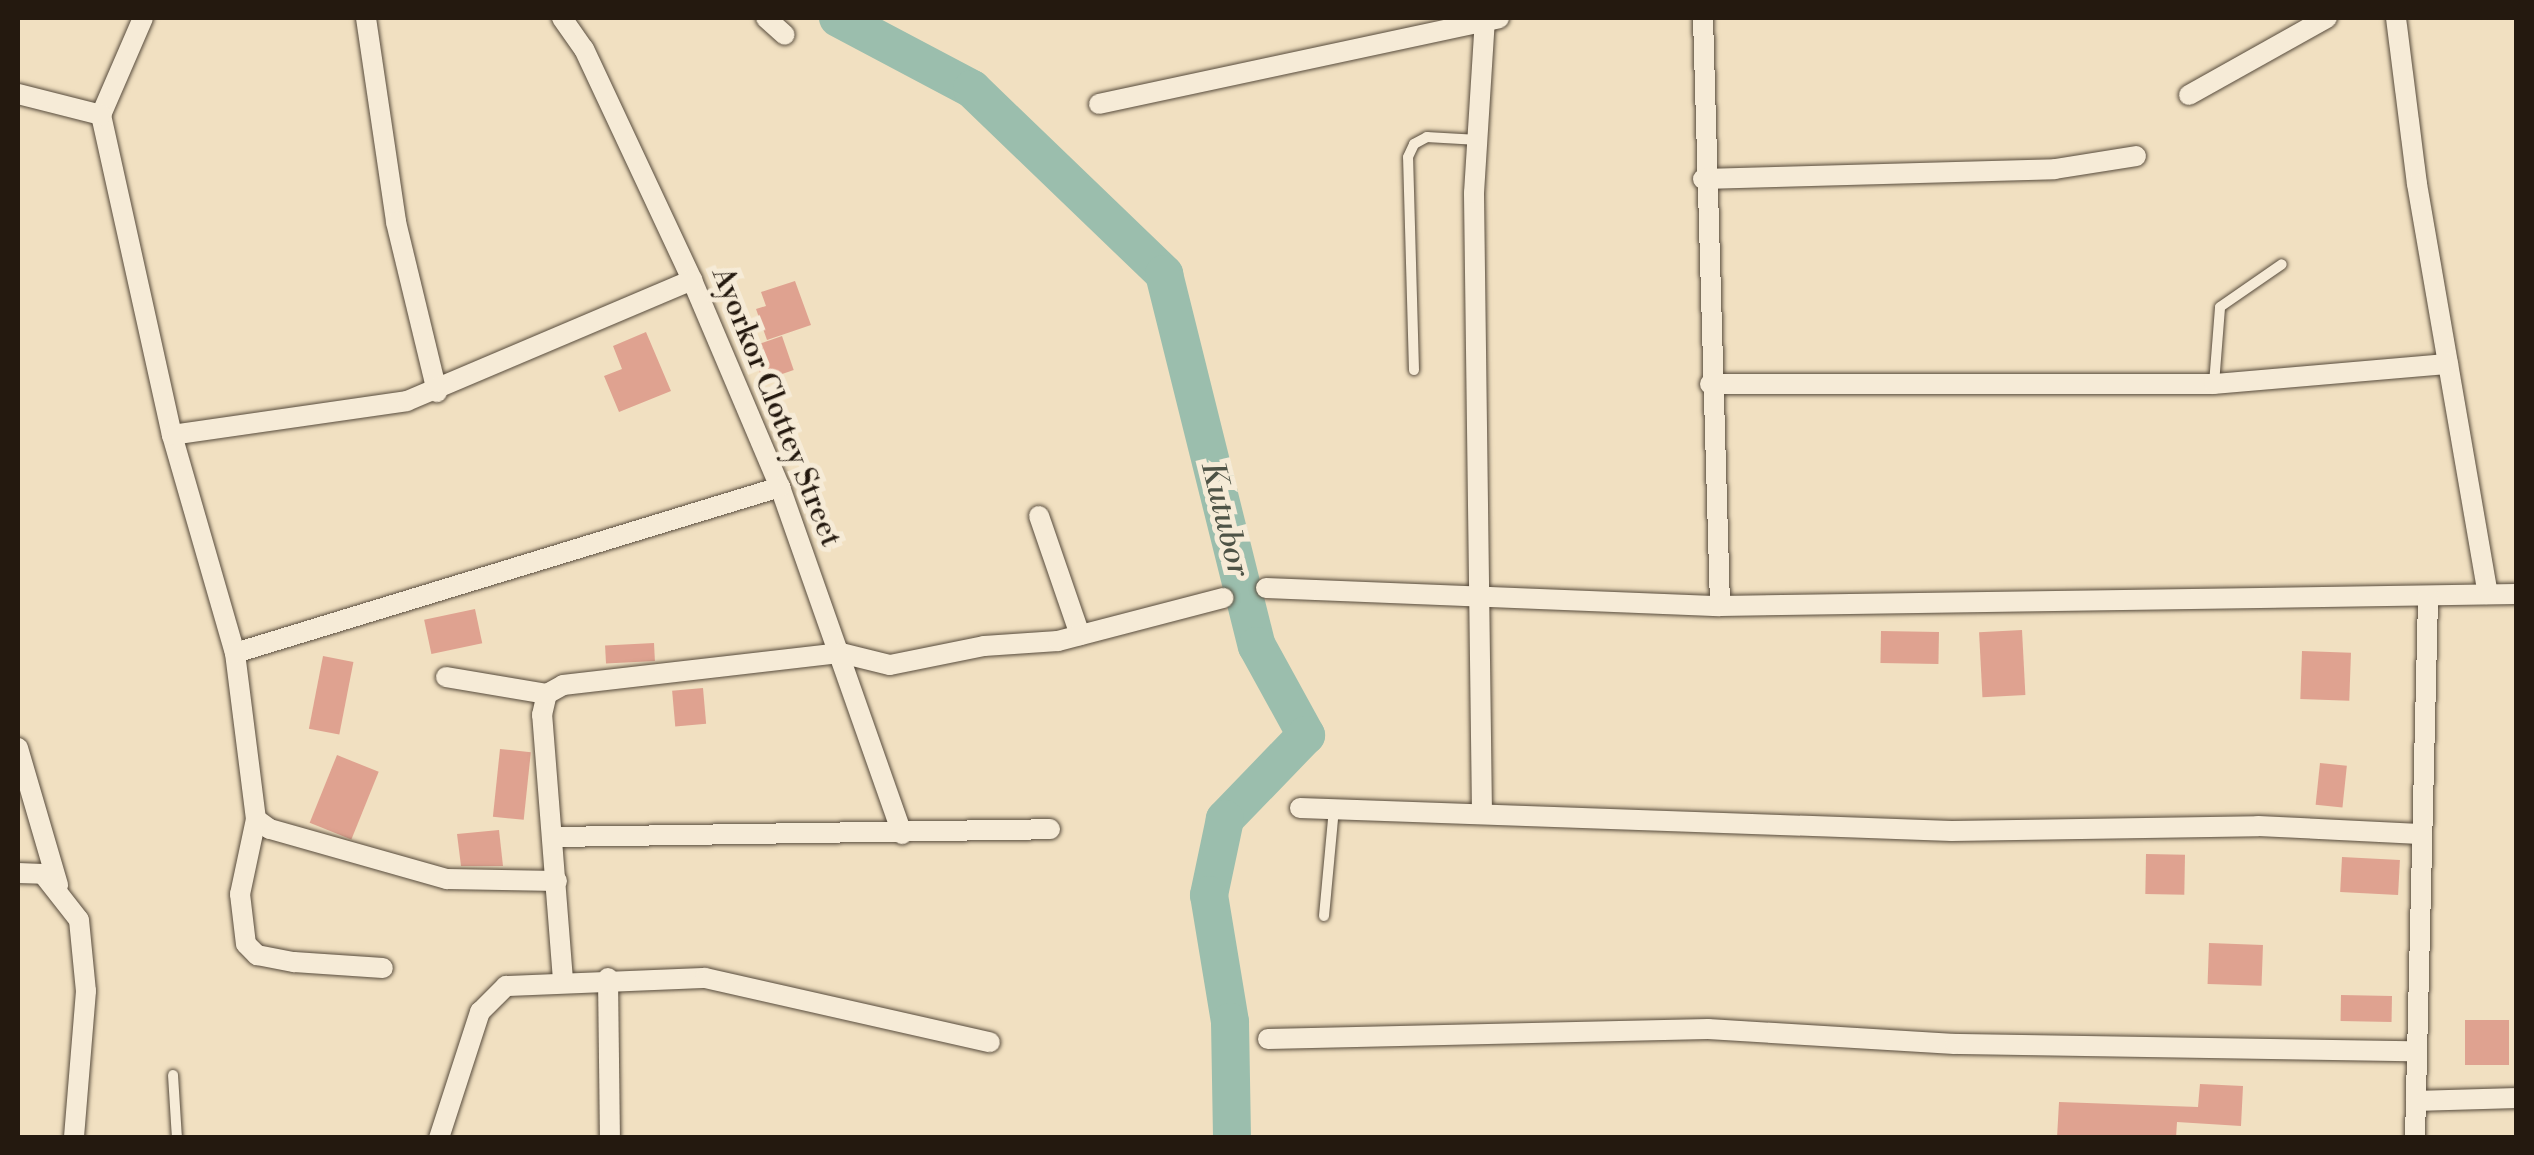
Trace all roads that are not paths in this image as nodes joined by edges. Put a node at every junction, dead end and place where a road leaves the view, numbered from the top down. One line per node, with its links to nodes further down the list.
1 (142, 18): 13 (street)
2 (366, 18): 23 (street)
3 (562, 18): 18 (street, Ayorkor Clottey Street)
4 (766, 18): 9 (street)
5 (1703, 18): 16 (street)
6 (2327, 18): 11 (street)
7 (2396, 18): 19 (street)
8 (1492, 19): 12 (street); 14 (street)
9 (785, 35)
10 (18, 94): 13 (street)
11 (2189, 95)
12 (1099, 104)
13 (101, 115): 24 (street)
14 (1478, 140): 20 (lane); 30 (street)
15 (2136, 156): 16 (street)
16 (1703, 180): 21 (street)
17 (2282, 264): 22 (lane)
18 (692, 280): 23 (street); 25 (street, Ayorkor Clottey Street)
19 (2448, 364): 22 (street); 28 (street)
20 (1414, 370)
21 (1710, 384): 22 (street); 33 (street)
22 (2214, 384)
23 (437, 392): 24 (street)
24 (172, 435): 36 (street)
25 (780, 487): 35 (street, Ayorkor Clottey Street); 36 (street)
26 (1039, 516): 34 (street)
27 (1266, 588): 30 (street)
28 (2488, 594): 29 (street); 31 (street)
29 (2516, 594)
30 (1481, 597): 33 (street); 42 (street)
31 (2428, 597): 33 (street); 46 (street)
32 (1224, 598): 34 (street)
33 (1720, 606)
34 (1080, 635): 35 (street)
35 (841, 653): 38 (street); 45 (street, Ayorkor Clottey Street)
36 (235, 654): 43 (street)
37 (446, 677): 38 (street)
38 (547, 694): 47 (street)
39 (18, 748): 50 (street)
40 (1300, 808): 41 (street)
41 (1334, 809): 42 (street); 51 (lane)
42 (1482, 814): 46 (street)
43 (256, 819): 49 (street); 52 (street)
44 (1050, 829): 45 (street)
45 (902, 834): 47 (street)
46 (2420, 834): 57 (street)
47 (554, 837): 49 (street)
48 (18, 873): 50 (street)
49 (557, 881): 54 (street)
50 (58, 887): 61 (street)
51 (1324, 916)
52 (383, 968)
53 (608, 978): 54 (street); 56 (street); 64 (street)
54 (564, 980): 63 (street)
55 (1268, 1039): 57 (street)
56 (990, 1042)
57 (2416, 1051): 60 (street)
58 (174, 1075): 62 (lane)
59 (2516, 1098): 60 (street)
60 (2416, 1101): 65 (street)
61 (74, 1138)
62 (177, 1138)
63 (439, 1138)
64 (610, 1138)
65 (2416, 1138)

